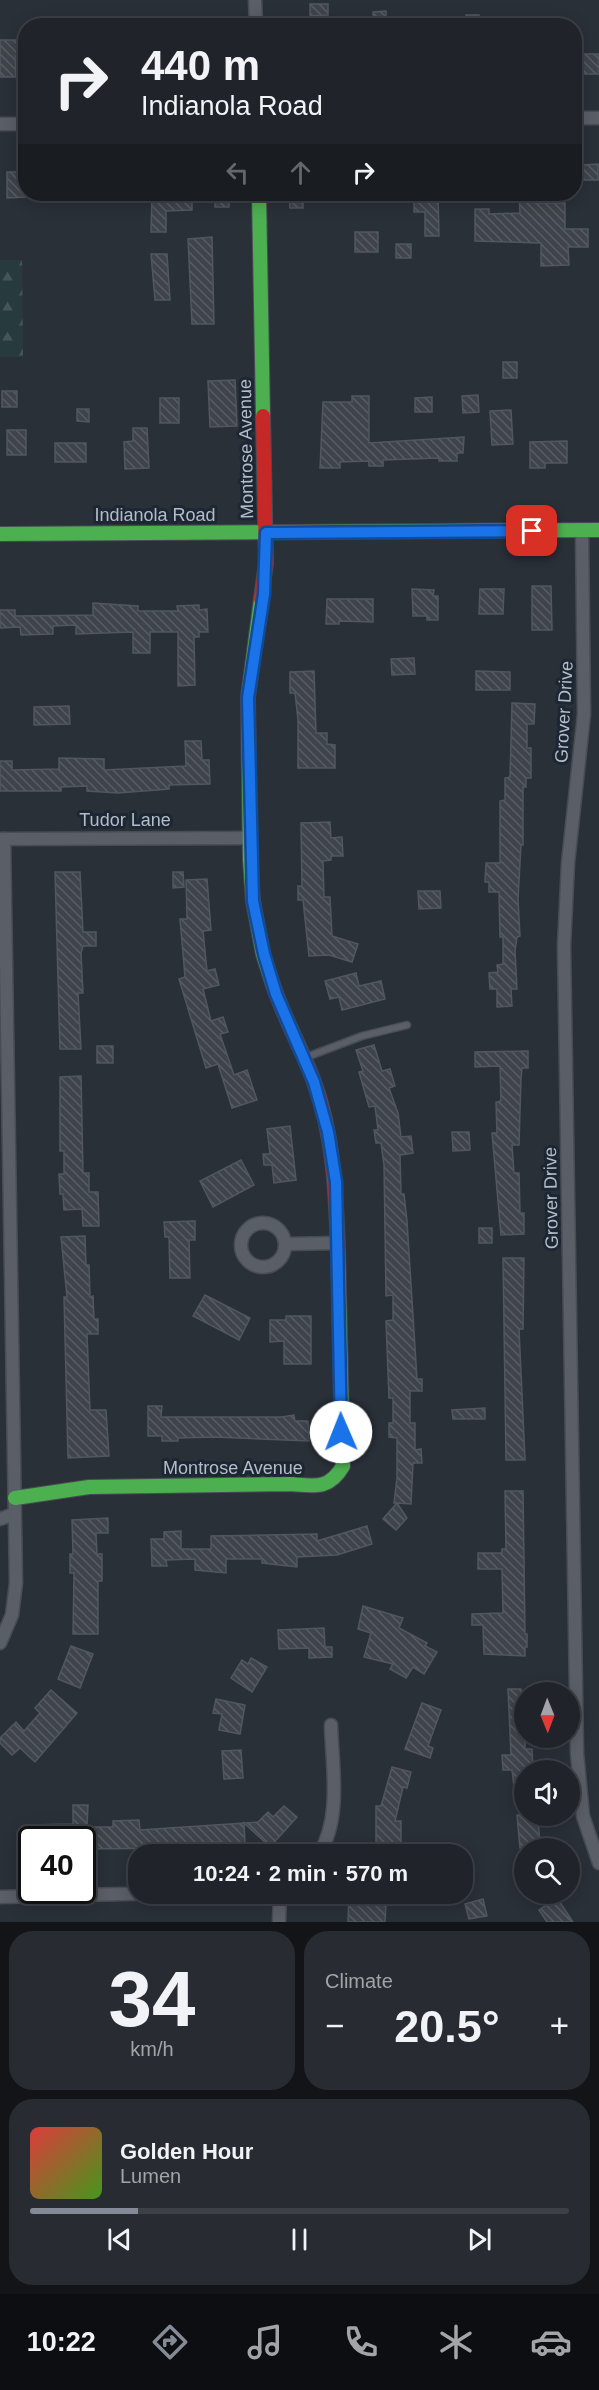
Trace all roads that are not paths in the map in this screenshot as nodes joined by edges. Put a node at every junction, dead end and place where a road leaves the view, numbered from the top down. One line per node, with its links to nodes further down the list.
1 (255, 0): 2 (street)
2 (255, 18)
3 (582, 118): 4 (street)
4 (599, 118)
5 (0, 124): 6 (street)
6 (18, 124)
7 (259, 201): 10 (street, Montrose Avenue)
8 (582, 530): 9 (street, Indianola Road); 10 (street, Indianola Road); 24 (street, Grover Drive)
9 (599, 530)
10 (266, 533): 11 (street, Indianola Road); 12 (street, Montrose Avenue)
11 (0, 534)
12 (250, 838): 13 (street, Tudor Lane); 15 (street, Montrose Avenue)
13 (2, 839): 18 (street)
14 (407, 1025): 15 (lane)
15 (304, 1058): 16 (street, Montrose Avenue)
16 (338, 1243): 17 (street); 18 (street, Montrose Avenue)
17 (286, 1244)
18 (15, 1498): 19 (street)
19 (14, 1514): 20 (street); 21 (street)
20 (0, 1519)
21 (0, 1643)
22 (332, 1725): 23 (street)
23 (323, 1844)
24 (599, 1863)
25 (128, 1894): 26 (street)
26 (0, 1897)
27 (280, 1904): 28 (street)
28 (279, 1922)

